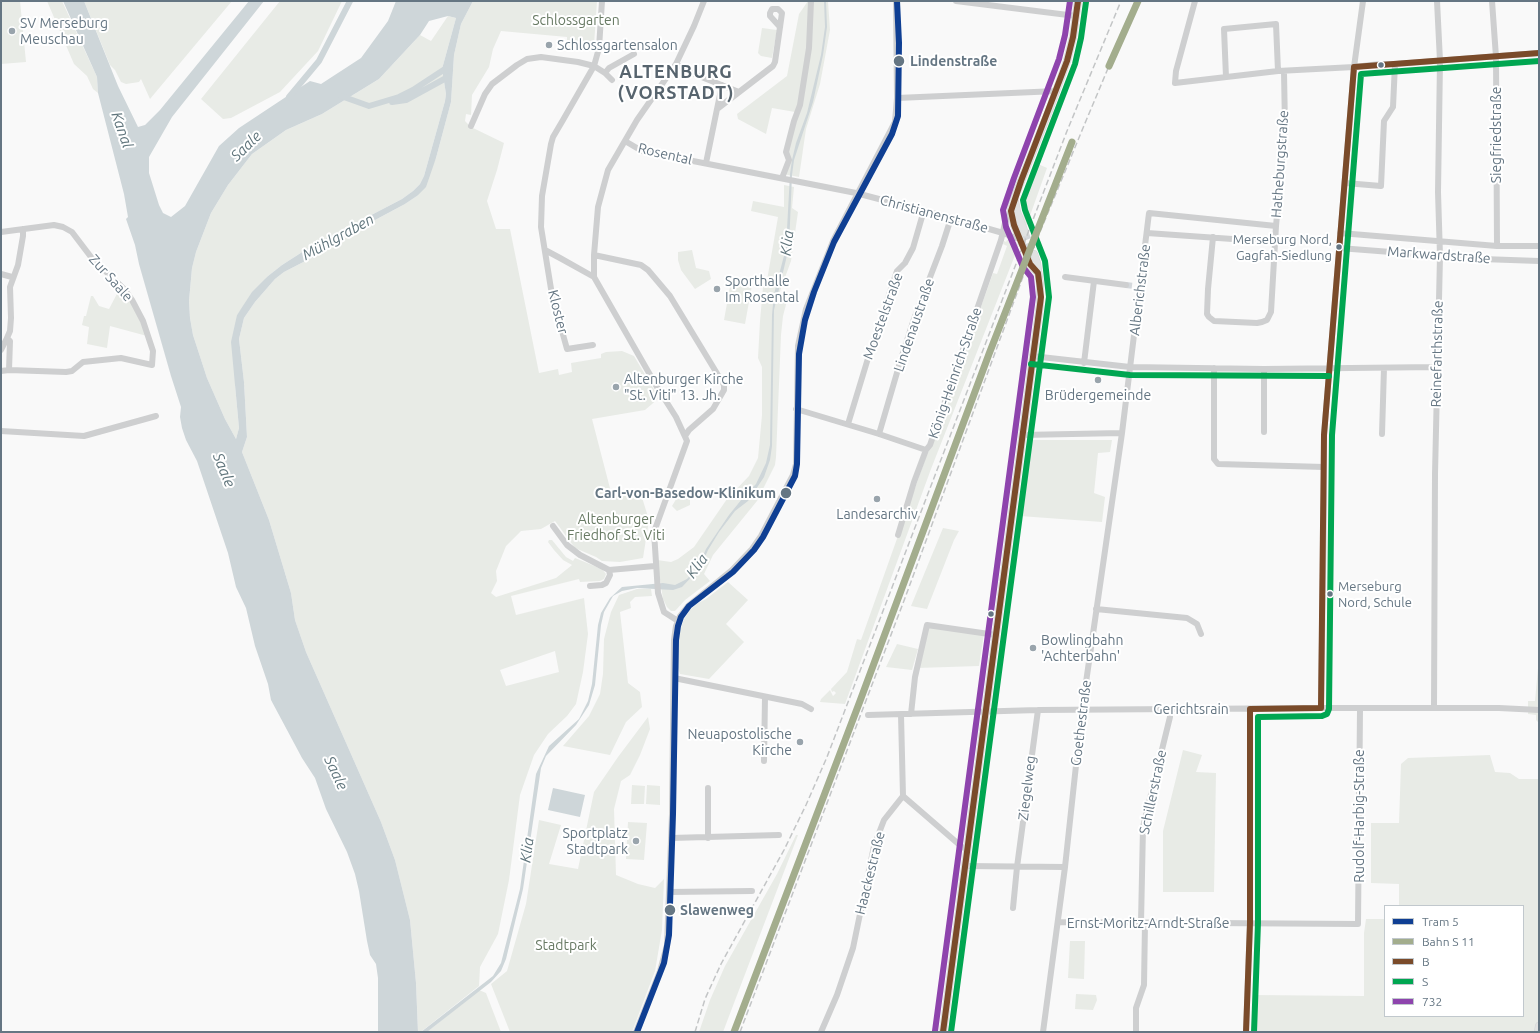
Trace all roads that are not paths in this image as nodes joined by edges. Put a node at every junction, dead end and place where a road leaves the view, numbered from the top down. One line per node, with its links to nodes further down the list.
1 (602, 1): 19 (street)
2 (704, 1): 17 (street)
3 (811, 1): 33 (street)
4 (896, 1): 28 (street)
5 (956, 1): 11 (street)
6 (1078, 1): 11 (main road, König-Heinrich-Straße)
7 (1195, 1): 23 (street)
8 (1363, 1): 20 (street)
9 (1437, 1): 16 (street, Reinefarthstraße)
10 (1492, 1): 15 (street, Siegfriedstraße)
11 (1076, 16): 26 (main road, König-Heinrich-Straße)
12 (780, 27): 27 (street)
13 (1539, 53): 15 (street)
14 (634, 54): 22 (street)
15 (1496, 57): 16 (street); 51 (street, Siegfriedstraße)
16 (1440, 61): 18 (street); 49 (street, Reinefarthstraße)
17 (676, 64): 25 (street); 31 (street)
18 (1395, 64): 20 (street); 34 (street)
19 (594, 66): 22 (street); 30 (street); 54 (street)
20 (1354, 67): 21 (street); 34 (street)
21 (1281, 71): 23 (street); 23 (street, Hatheburgstraße); 40 (street, Hatheburgstraße)
22 (605, 73): 24 (street)
23 (1226, 78)
24 (612, 80)
25 (722, 85): 27 (street); 29 (street)
26 (1057, 91): 28 (street); 36 (main road, König-Heinrich-Straße)
27 (739, 92): 29 (street)
28 (897, 98): 35 (street)
29 (717, 109): 32 (street)
30 (471, 126)
31 (625, 142): 32 (street, Rosental); 56 (street)
32 (706, 163): 33 (street, Christianenstraße)
33 (784, 178): 35 (street, Christianenstraße)
34 (1345, 184): 46 (street)
35 (858, 193): 37 (street, Christianenstraße); 80 (street)
36 (1015, 199): 38 (main road, König-Heinrich-Straße); 43 (main road, König-Heinrich-Straße)
37 (924, 210): 39 (street, Christianenstraße); 82 (street, Moestelstraße)
38 (1011, 211): 45 (street, König-Heinrich-Straße); 48 (main road)
39 (951, 218): 45 (street, Christianenstraße); 86 (street, Lindenaustraße)
40 (1276, 226): 44 (street, Alberichstraße); 50 (street, Hatheburgstraße)
41 (23, 229): 42 (street); 62 (street); 78 (street, Zur Saale)
42 (1, 232)
43 (1025, 232)
44 (1147, 232): 47 (street); 72 (street, Alberichstraße)
45 (1003, 233): 48 (street, Christianenstraße); 90 (street, König-Heinrich-Straße)
46 (1340, 233): 49 (street, Markwardstraße); 53 (street)
47 (1213, 237): 50 (street); 50 (street, Hatheburgstraße)
48 (1020, 240)
49 (1439, 241): 51 (street, Markwardstraße); 57 (street, Reinefarthstraße)
50 (1275, 242)
51 (1497, 246): 52 (street, Markwardstraße)
52 (1539, 246)
53 (1339, 248): 57 (street, Markwardstraße); 75 (street)
54 (545, 250): 63 (street); 68 (street, Kloster)
55 (1034, 254): 60 (main road)
56 (594, 255): 63 (street); 89 (street)
57 (1440, 256): 58 (street, Markwardstraße); 73 (street, Reinefarthstraße)
58 (1539, 261)
59 (1030, 264): 60 (main road)
60 (1038, 273): 70 (main road)
61 (1, 274): 62 (street)
62 (12, 277): 67 (street)
63 (594, 277): 89 (street)
64 (1065, 277): 65 (street)
65 (1094, 281): 66 (street); 71 (street)
66 (1126, 285)
67 (7, 338): 69 (street); 78 (street)
68 (592, 345)
69 (1, 350)
70 (1032, 356): 71 (street); 88 (main road)
71 (1084, 363): 72 (street)
72 (1130, 367): 74 (street); 85 (street, Goethestraße)
73 (1437, 367): 76 (street); 104 (street, Reinefarthstraße)
74 (1214, 368): 77 (street); 91 (street)
75 (1329, 368): 76 (street); 77 (street); 91 (street)
76 (1384, 368): 87 (street)
77 (1264, 369): 84 (street)
78 (10, 370): 79 (street, Zur Saale)
79 (1, 371)
80 (796, 409): 82 (street); 98 (street)
81 (156, 416): 83 (street)
82 (848, 424): 86 (street)
83 (1, 431)
84 (1264, 432)
85 (1122, 433): 88 (street); 97 (street, Goethestraße)
86 (879, 434): 90 (street)
87 (1382, 434)
88 (1022, 435): 99 (main road)
89 (685, 436): 94 (street)
90 (926, 450): 93 (street, König-Heinrich-Straße)
91 (1324, 467): 103 (street)
92 (553, 526): 95 (street)
93 (898, 535)
94 (655, 566): 95 (street); 98 (street)
95 (609, 570): 96 (street)
96 (590, 586)
97 (1096, 609): 100 (street); 110 (street, Goethestraße)
98 (678, 621): 101 (street)
99 (996, 634): 112 (main road); 113 (street)
100 (1200, 634)
101 (674, 678): 102 (street); 120 (street)
102 (764, 697): 105 (street); 116 (street)
103 (1322, 708): 107 (street, Gerichtsrain); 108 (street, Gerichtsrain)
104 (1434, 708): 108 (street, Gerichtsrain); 111 (street, Gerichtsrain)
105 (811, 709)
106 (1170, 709): 107 (street, Gerichtsrain); 110 (street, Gerichtsrain); 130 (street, Schillerstraße)
107 (1250, 709): 131 (street)
108 (1360, 709): 132 (street, Rudolf-Harbig-Straße)
109 (1038, 710): 110 (street, Gerichtsrain); 112 (street, Gerichtsrain); 124 (street, Ziegelweg)
110 (1082, 710): 125 (street, Goethestraße)
111 (1539, 710)
112 (986, 711): 113 (street, Gerichtsrain); 122 (main road)
113 (911, 714): 115 (street, Gerichtsrain)
114 (868, 715): 115 (street, Gerichtsrain)
115 (901, 715): 118 (street)
116 (764, 761)
117 (708, 788): 121 (street)
118 (903, 796): 122 (street); 135 (street, Haackestraße)
119 (779, 835): 121 (street)
120 (671, 838): 121 (street); 127 (street)
121 (708, 838)
122 (967, 849): 123 (main road)
123 (965, 866): 124 (street); 136 (main road)
124 (1017, 867): 125 (street); 128 (street, Ziegelweg)
125 (1065, 867): 129 (street, Goethestraße)
126 (752, 891): 127 (street)
127 (669, 892): 134 (street)
128 (1013, 908)
129 (1058, 922): 130 (street, Ernst-Moritz-Arndt-Straße); 137 (street, Goethestraße)
130 (1143, 923): 131 (street, Ernst-Moritz-Arndt-Straße); 138 (street, Schillerstraße)
131 (1250, 923): 132 (street, Ernst-Moritz-Arndt-Straße); 139 (street)
132 (1358, 924)
133 (1539, 1026): 140 (main road)
134 (636, 1032)
135 (821, 1032)
136 (943, 1032)
137 (1043, 1032)
138 (1136, 1032)
139 (1246, 1032)
140 (1538, 1032)

